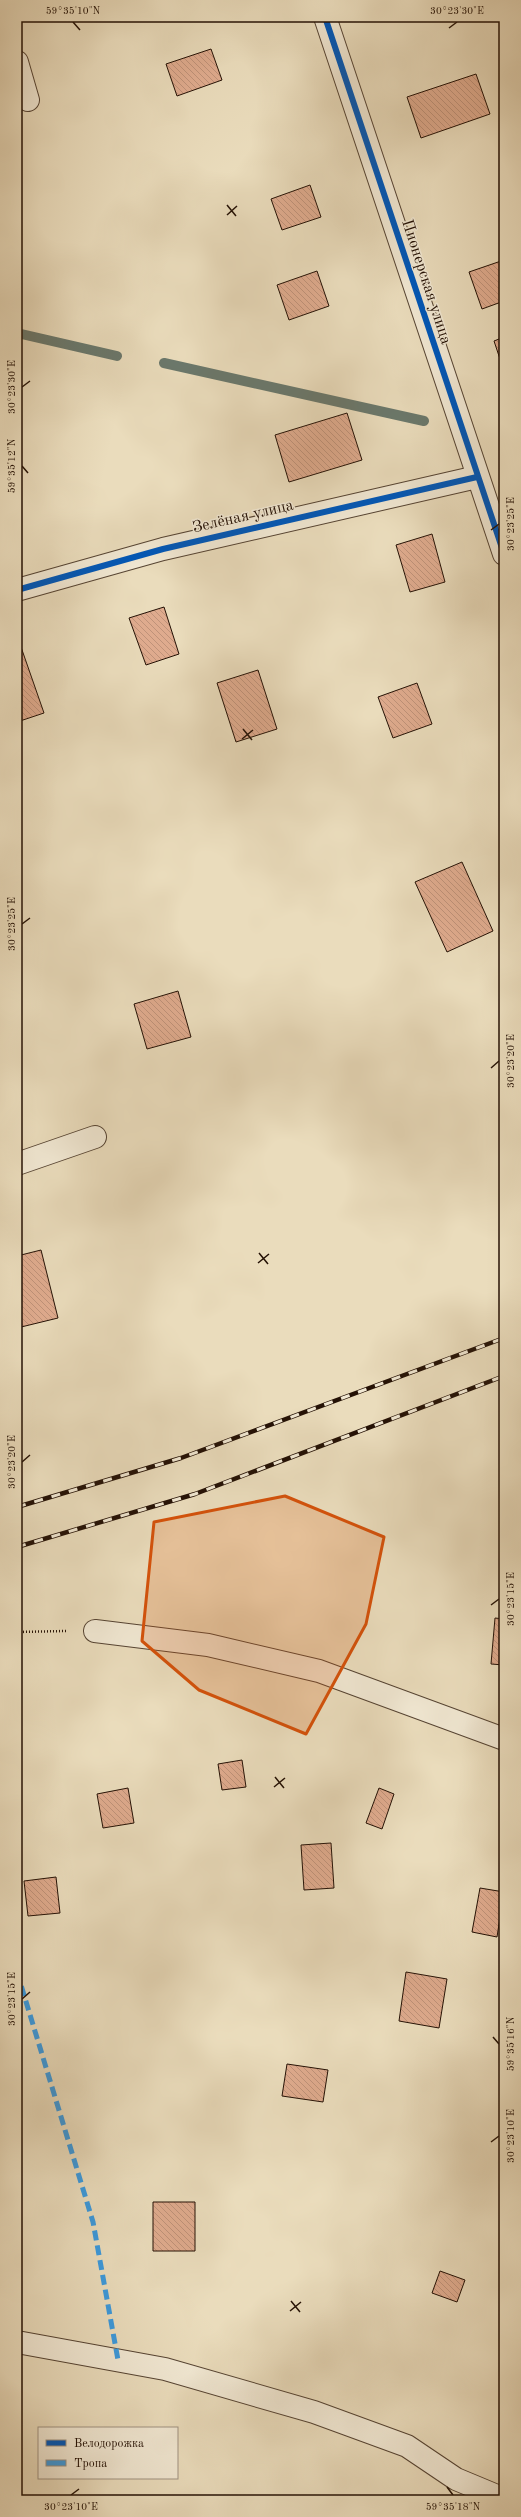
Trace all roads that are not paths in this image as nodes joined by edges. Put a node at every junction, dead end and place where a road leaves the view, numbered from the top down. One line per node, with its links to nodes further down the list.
1 (325, 17): 4 (street, Пионерская улица)
2 (17, 62): 3 (street)
3 (28, 100)
4 (478, 477): 5 (street, Пионерская улица); 6 (street, Зелёная улица)
5 (504, 554)
6 (17, 590)
7 (95, 1137): 8 (street)
8 (17, 1164)
9 (95, 1631): 10 (street)
10 (504, 1739)
11 (17, 2342): 12 (street)
12 (504, 2499)

